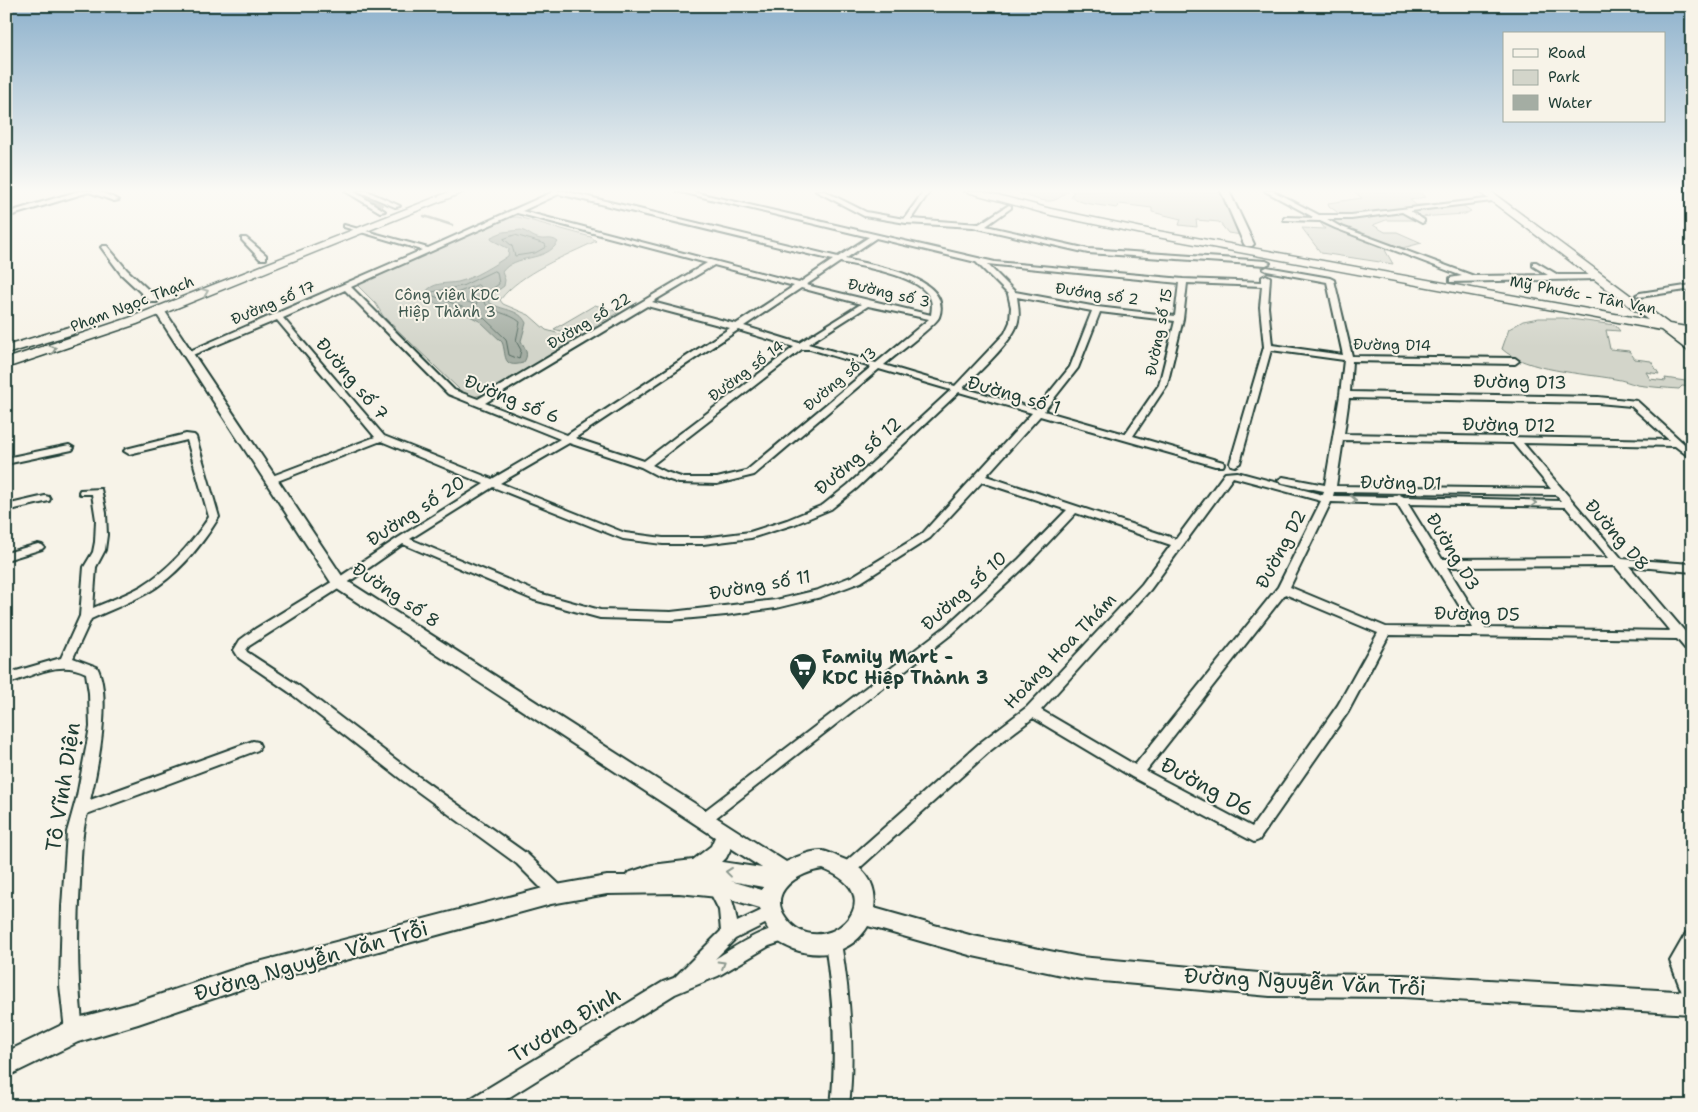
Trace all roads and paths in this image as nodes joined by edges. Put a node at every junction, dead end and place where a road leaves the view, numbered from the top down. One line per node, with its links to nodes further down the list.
1 (247, 243): 21 (street)
2 (300, 243): 21 (main road)
3 (329, 243): 41 (main road, Phạm Ngọc Thạch, one-way to 3)
4 (410, 243): 19 (street)
5 (445, 243): 19 (street, Đường số 17)
6 (637, 243): 24 (street, Đường số 3)
7 (769, 243): 23 (street)
8 (864, 243): 23 (street, Đường số 20)
9 (909, 243): 22 (street)
10 (1052, 243): 25 (street)
11 (1224, 243): 18 (main road, Mỹ Phước - Tân Vạn)
12 (1228, 243): 18 (main road, Mỹ Phước - Tân Vạn)
13 (1246, 243): 18 (street)
14 (1380, 243): 29 (street)
15 (1555, 243): 28 (main road)
16 (1564, 243): 38 (main road)
17 (105, 247): 41 (street)
18 (1248, 247): 20 (main road, Mỹ Phước - Tân Vạn); 25 (street); 31 (main road, Mỹ Phước - Tân Vạn)
19 (431, 249): 35 (street, Đường số 17)
20 (1292, 258): 25 (street); 47 (main road, Mỹ Phước - Tân Vạn)
21 (258, 259)
22 (977, 259): 32 (street); 37 (street)
23 (839, 260): 34 (street, Đường số 20); 44 (street)
24 (713, 263): 34 (street, Đường số 3); 39 (street, Đường số 22)
25 (1266, 264): 33 (street, Hoàng Hoa Thám); 55 (street, Đường D2)
26 (1536, 264): 30 (street)
27 (217, 275): 41 (main road, Phạm Ngọc Thạch)
28 (1598, 277): 30 (street); 45 (main road)
29 (1473, 278): 30 (street); 31 (street)
30 (1557, 278)
31 (1453, 280): 45 (main road, Mỹ Phước - Tân Vạn)
32 (1183, 281): 33 (street); 46 (street, Đường số 15)
33 (1265, 284): 52 (street, Hoàng Hoa Thám)
34 (801, 285): 40 (street, Đường số 3); 48 (street, Đường số 20)
35 (346, 286): 43 (street, Đường số 17); 61 (street, Đường số 6)
36 (1691, 287): 38 (street)
37 (1012, 294): 42 (street, Đướng số 2); 59 (street, Đường số 12)
38 (1640, 295): 47 (main road)
39 (646, 303): 48 (street, Đường số 1); 61 (street, Đường số 22)
40 (867, 303): 44 (street, Đường số 3); 50 (street, Đường số 14)
41 (156, 305): 53 (main road, Phạm Ngọc Thạch); 54 (street, Đường số 8); 57 (main road, Phạm Ngọc Thạch, one-way to 41)
42 (1097, 309): 46 (street, Đướng số 2); 62 (street, Đường số 11)
43 (278, 316): 54 (street, Đường số 17); 64 (street, Đường số 7)
44 (935, 318): 58 (street, Đường số 13)
45 (1654, 318): 47 (main road, Mỹ Phước - Tân Vạn)
46 (1178, 319): 65 (street, Đường số 15)
47 (1672, 325): 49 (main road, Mỹ Phước - Tân Vạn); 51 (main road)
48 (737, 327): 50 (street, Đường số 1); 66 (street, Đường số 20)
49 (1691, 330)
50 (800, 346): 58 (street, Đường số 1); 73 (street, Đường số 14)
51 (1692, 347)
52 (1268, 348): 55 (street, Đường D14); 74 (street, Hoàng Hoa Thám)
53 (6, 350)
54 (187, 354): 76 (street, Đường số 8)
55 (1348, 358): 56 (street, Đường D14); 60 (street, Đường D2)
56 (1515, 361)
57 (6, 364)
58 (876, 368): 59 (street, Đường số 1); 73 (street, Đường số 13)
59 (954, 391): 62 (street, Đường số 1); 77 (street, Đường số 12)
60 (1345, 395): 63 (street, Đường D2); 68 (street, Đường D13)
61 (478, 404): 66 (street, Đường số 6)
62 (1035, 415): 65 (street, Đường số 1); 74 (street, Đường số 1); 75 (street, Đường số 11)
63 (1339, 437): 67 (street, Đường D12); 82 (street, Đường D2)
64 (381, 438): 76 (street); 77 (street, Đường số 7)
65 (1127, 438): 74 (street, Đường số 1)
66 (568, 439): 73 (street, Đường số 6); 77 (street, Đường số 20)
67 (1517, 442): 68 (street, Đường D12); 81 (street, Đường D8)
68 (1678, 443): 71 (street, Đường D13)
69 (69, 448): 72 (street)
70 (129, 452): 98 (street)
71 (1692, 456)
72 (6, 461)
73 (645, 465)
74 (1230, 469): 82 (street, Đường D1); 90 (street, Hoàng Hoa Thám)
75 (981, 478): 88 (street); 89 (street, Đường số 11)
76 (271, 480): 96 (street, Đường số 8)
77 (494, 482): 89 (street, Đường số 20)
78 (1393, 491): 80 (street, Đường D1); 82 (street, Đường D1); 84 (street, Đường D3)
79 (84, 492): 98 (street)
80 (1489, 492): 81 (street, Đường D1); 85 (street)
81 (1558, 492): 86 (street, Đường D8)
82 (1329, 494): 84 (street, Đường D1, one-way to 84); 97 (street, Đường D2)
83 (45, 499): 87 (street)
84 (1402, 502): 85 (street, Đường D1); 94 (street, Đường D3)
85 (1498, 502): 86 (street, Đường D1, one-way to 86)
86 (1567, 504): 93 (street, Đường D8)
87 (6, 508)
88 (1074, 509): 90 (street); 109 (street, Đường số 10)
89 (402, 540): 96 (street, Đường số 20)
90 (1178, 544): 105 (street, Hoàng Hoa Thám)
91 (38, 547): 92 (street)
92 (6, 557)
93 (1618, 562): 94 (street); 95 (street); 101 (street, Đường D8)
94 (1438, 563): 100 (street, Đường D3)
95 (1692, 568)
96 (339, 583): 109 (street, Đường số 8); 116 (street, Đường số 20)
97 (1283, 589): 99 (street, Đường D5); 107 (street, Đường D2)
98 (86, 616): 103 (street)
99 (1385, 631): 100 (street, Đường D5); 107 (street, Đường D6)
100 (1481, 631): 101 (street, Đường D5)
101 (1679, 635): 102 (street, Đường D8)
102 (1692, 649)
103 (66, 660): 104 (street); 108 (street, Tô Vĩnh Diện)
104 (6, 679)
105 (1032, 711): 107 (street, Đường D6); 111 (street, Hoàng Hoa Thám)
106 (253, 746): 108 (street)
107 (1137, 773)
108 (80, 810): 126 (street, Tô Vĩnh Diện)
109 (704, 819): 110 (street, Đường số 8)
110 (727, 833): 112 (street); 113 (street, Đường số 8)
111 (848, 869): 113 (street); 118 (street)
112 (696, 870): 113 (street, Đường Nguyễn Văn Trỗi, one-way to 112); 114 (street, Đường Nguyễn Văn Trỗi)
113 (781, 877): 117 (street)
114 (624, 884): 115 (street, Đường Nguyễn Văn Trỗi); 116 (street, Đường Nguyễn Văn Trỗi)
115 (716, 888): 117 (street, Đường Nguyễn Văn Trỗi); 119 (street)
116 (558, 894): 126 (street, Đường Nguyễn Văn Trỗi)
117 (771, 908): 119 (street, Trương Định); 120 (street)
118 (864, 915): 122 (street); 125 (street, Đường Nguyễn Văn Trỗi)
119 (729, 934): 123 (street, Trương Định)
120 (784, 934): 122 (street); 123 (street, Trương Định, one-way to 120)
121 (1692, 938): 124 (street)
122 (833, 943): 129 (street)
123 (678, 984): 128 (street, Trương Định)
124 (1692, 997)
125 (1692, 1003)
126 (74, 1031): 127 (street, Đường Nguyễn Văn Trỗi)
127 (6, 1065)
128 (477, 1106)
129 (840, 1106)

